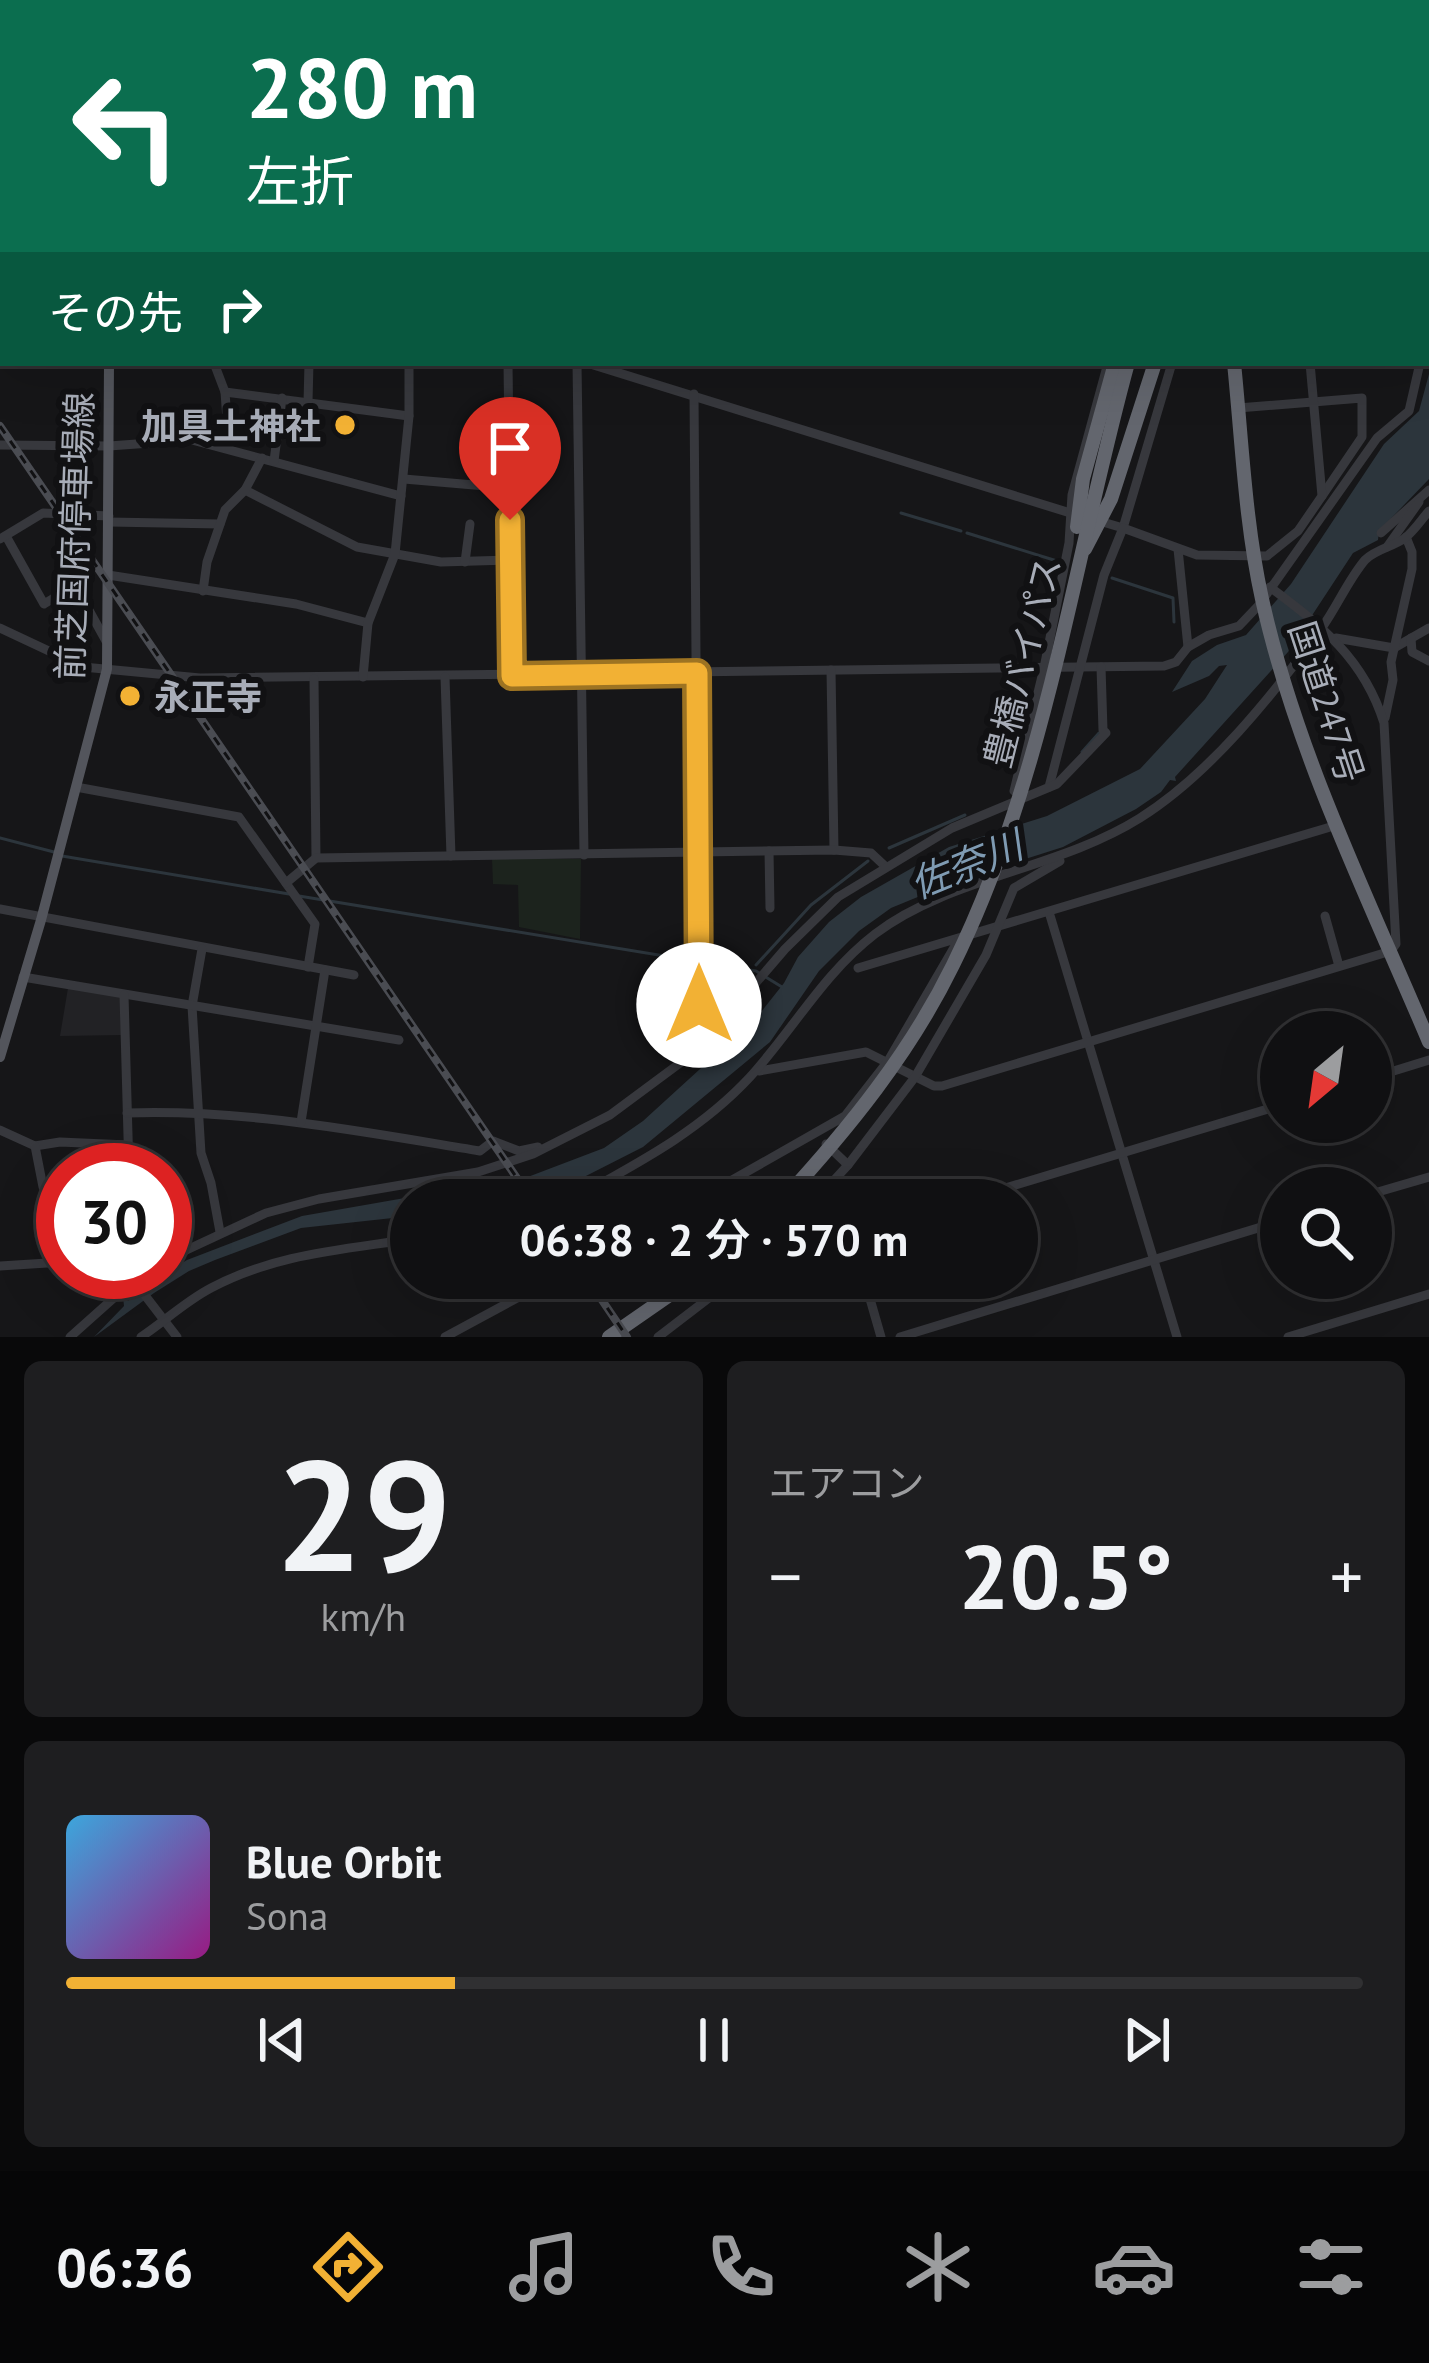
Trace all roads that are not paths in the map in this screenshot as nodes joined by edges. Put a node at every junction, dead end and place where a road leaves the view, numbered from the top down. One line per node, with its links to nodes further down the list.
1 (109, 366): 23 (main road, 前芝国府停車場線)
2 (215, 366): 15 (street)
3 (309, 366): 19 (street)
4 (410, 366): 21 (street)
5 (508, 366): 28 (street)
6 (577, 366): 71 (street)
7 (596, 366): 16 (street)
8 (1111, 366): 33 (highway)
9 (1129, 366): 33 (highway, 豊橋バイパス)
10 (1153, 366): 33 (highway)
11 (1171, 366): 38 (street)
12 (1234, 366): 20 (highway, 国道247号)
13 (1310, 366): 18 (street)
14 (1419, 366): 52 (street)
15 (225, 392): 17 (street); 24 (street)
16 (694, 394): 33 (street); 69 (street)
17 (282, 398): 19 (street); 26 (street)
18 (1313, 401): 20 (street); 32 (street); 32 (street)
19 (308, 402): 21 (street)
20 (1238, 408): 46 (highway, 国道247号)
21 (409, 416): 27 (street)
22 (0, 445): 23 (street)
23 (109, 446): 24 (street); 35 (main road, 前芝国府停車場線)
24 (230, 448): 25 (street)
25 (262, 458): 26 (street); 29 (street)
26 (274, 461): 31 (street)
27 (404, 479): 28 (street); 31 (street)
28 (509, 488): 47 (street)
29 (245, 490): 36 (street); 45 (street)
30 (1425, 494): 39 (street); 43 (street)
31 (401, 496): 45 (street)
32 (1322, 496): 46 (street)
33 (1088, 509): 38 (street); 66 (street); 137 (highway, 豊橋バイパス); 138 (highway, 豊橋バイパス)
34 (1429, 511): 42 (street)
35 (109, 519): 36 (street); 41 (street); 49 (main road, 前芝国府停車場線)
36 (220, 524): 51 (street)
37 (470, 524): 48 (street)
38 (1123, 528): 44 (street); 64 (street)
39 (1381, 533)
40 (1429, 534): 42 (street)
41 (3, 538): 60 (street)
42 (1407, 538): 43 (street); 62 (street)
43 (1387, 547): 55 (street)
44 (1178, 549): 46 (street); 61 (street)
45 (395, 554): 48 (street); 54 (street)
46 (1255, 556): 52 (highway, 国道247号)
47 (510, 560): 48 (street); 72 (street)
48 (465, 562)
49 (108, 575): 51 (street); 60 (main road, 前芝国府停車場線)
50 (291, 588): 53 (street)
51 (203, 591): 53 (street)
52 (1267, 595): 55 (street); 61 (street); 70 (highway, 国道247号)
53 (288, 604): 54 (street)
54 (368, 622): 73 (street)
55 (1321, 626): 58 (street); 70 (street)
56 (0, 628): 67 (street)
57 (1429, 628): 59 (street)
58 (1336, 638): 62 (street); 76 (street)
59 (1411, 638): 62 (street); 63 (street)
60 (109, 646): 67 (main road, 前芝国府停車場線)
61 (1189, 647): 65 (street)
62 (1394, 648): 76 (street)
63 (1429, 661)
64 (1081, 667): 65 (street); 66 (street); 77 (street)
65 (1101, 667): 77 (street)
66 (1045, 668): 68 (street); 79 (street)
67 (107, 669): 75 (street); 78 (main road, 前芝国府停車場線)
68 (832, 670): 69 (street); 81 (street)
69 (697, 673): 71 (street); 83 (street)
70 (1283, 673): 80 (highway, 国道247号); 86 (street)
71 (582, 674): 72 (street); 84 (street)
72 (512, 676): 74 (street)
73 (363, 677): 74 (street); 75 (street)
74 (446, 677): 85 (street)
75 (314, 679): 87 (street)
76 (1384, 723): 98 (street)
77 (1049, 787): 79 (street)
78 (76, 788): 89 (street); 94 (main road, 前芝国府停車場線)
79 (1011, 803): 88 (street)
80 (1337, 825): 92 (street); 98 (highway, 国道247号)
81 (834, 850): 82 (street); 88 (street)
82 (769, 851): 83 (street); 90 (street)
83 (699, 852): 84 (street); 111 (street)
84 (584, 855): 85 (street)
85 (451, 856): 87 (street)
86 (1064, 856): 95 (street); 116 (street)
87 (316, 857): 89 (street)
88 (886, 867): 111 (street)
89 (286, 883): 100 (street)
90 (770, 908)
91 (0, 909): 94 (street)
92 (1048, 912): 95 (street); 109 (street)
93 (1325, 916): 99 (street)
94 (41, 920): 97 (street); 104 (main road, 前芝国府停車場線)
95 (999, 927): 96 (street); 117 (street)
96 (959, 939): 101 (street); 114 (street)
97 (202, 949): 100 (street); 106 (street)
98 (1391, 951): 99 (street); 110 (highway, 国道247号)
99 (1340, 966): 109 (street)
100 (308, 967): 102 (street)
101 (858, 968)
102 (325, 970): 103 (street); 107 (street)
103 (354, 975)
104 (23, 977): 105 (street); 112 (main road, 前芝国府停車場線)
105 (124, 995): 106 (street); 121 (street)
106 (192, 1006): 107 (street); 119 (street)
107 (315, 1027): 108 (street); 122 (street)
108 (399, 1040)
109 (1088, 1042): 117 (street); 131 (street)
110 (1429, 1042)
111 (699, 1049): 128 (street)
112 (0, 1057)
113 (1429, 1060): 115 (street)
114 (888, 1061): 116 (street); 117 (street); 118 (street)
115 (1392, 1071)
116 (754, 1073): 134 (street)
117 (916, 1077): 132 (street)
118 (854, 1106): 127 (street); 135 (street)
119 (200, 1111): 121 (street); 122 (street); 143 (street)
120 (1260, 1111): 131 (street)
121 (127, 1113): 126 (street)
122 (301, 1122): 128 (street)
123 (0, 1130): 129 (street)
124 (43, 1143): 125 (street)
125 (73, 1143)
126 (128, 1143)
127 (826, 1144): 132 (street); 136 (street)
128 (549, 1145): 143 (street)
129 (35, 1146): 130 (street)
130 (36, 1151)
131 (1121, 1153): 140 (street); 146 (street)
132 (848, 1165): 139 (street)
133 (1429, 1177): 141 (street)
134 (608, 1179)
135 (735, 1179)
136 (797, 1179)
137 (799, 1179)
138 (803, 1179)
139 (835, 1179)
140 (1035, 1179)
141 (1392, 1188)
142 (1260, 1227): 146 (street)
143 (220, 1232): 145 (street)
144 (390, 1241): 157 (street)
145 (192, 1246)
146 (1154, 1260): 166 (street); 167 (street)
147 (36, 1264): 148 (street)
148 (0, 1266)
149 (1429, 1294): 168 (street)
150 (110, 1299): 158 (street)
151 (151, 1299): 157 (street)
152 (515, 1299): 161 (street)
153 (652, 1299): 162 (street)
154 (668, 1299): 163 (highway)
155 (708, 1299): 164 (street)
156 (870, 1299): 165 (street)
157 (165, 1318): 159 (street); 160 (street)
158 (70, 1337)
159 (141, 1337)
160 (177, 1337)
161 (445, 1337)
162 (595, 1337)
163 (613, 1337)
164 (658, 1337)
165 (881, 1337)
166 (901, 1337)
167 (1177, 1337)
168 (1288, 1337)

